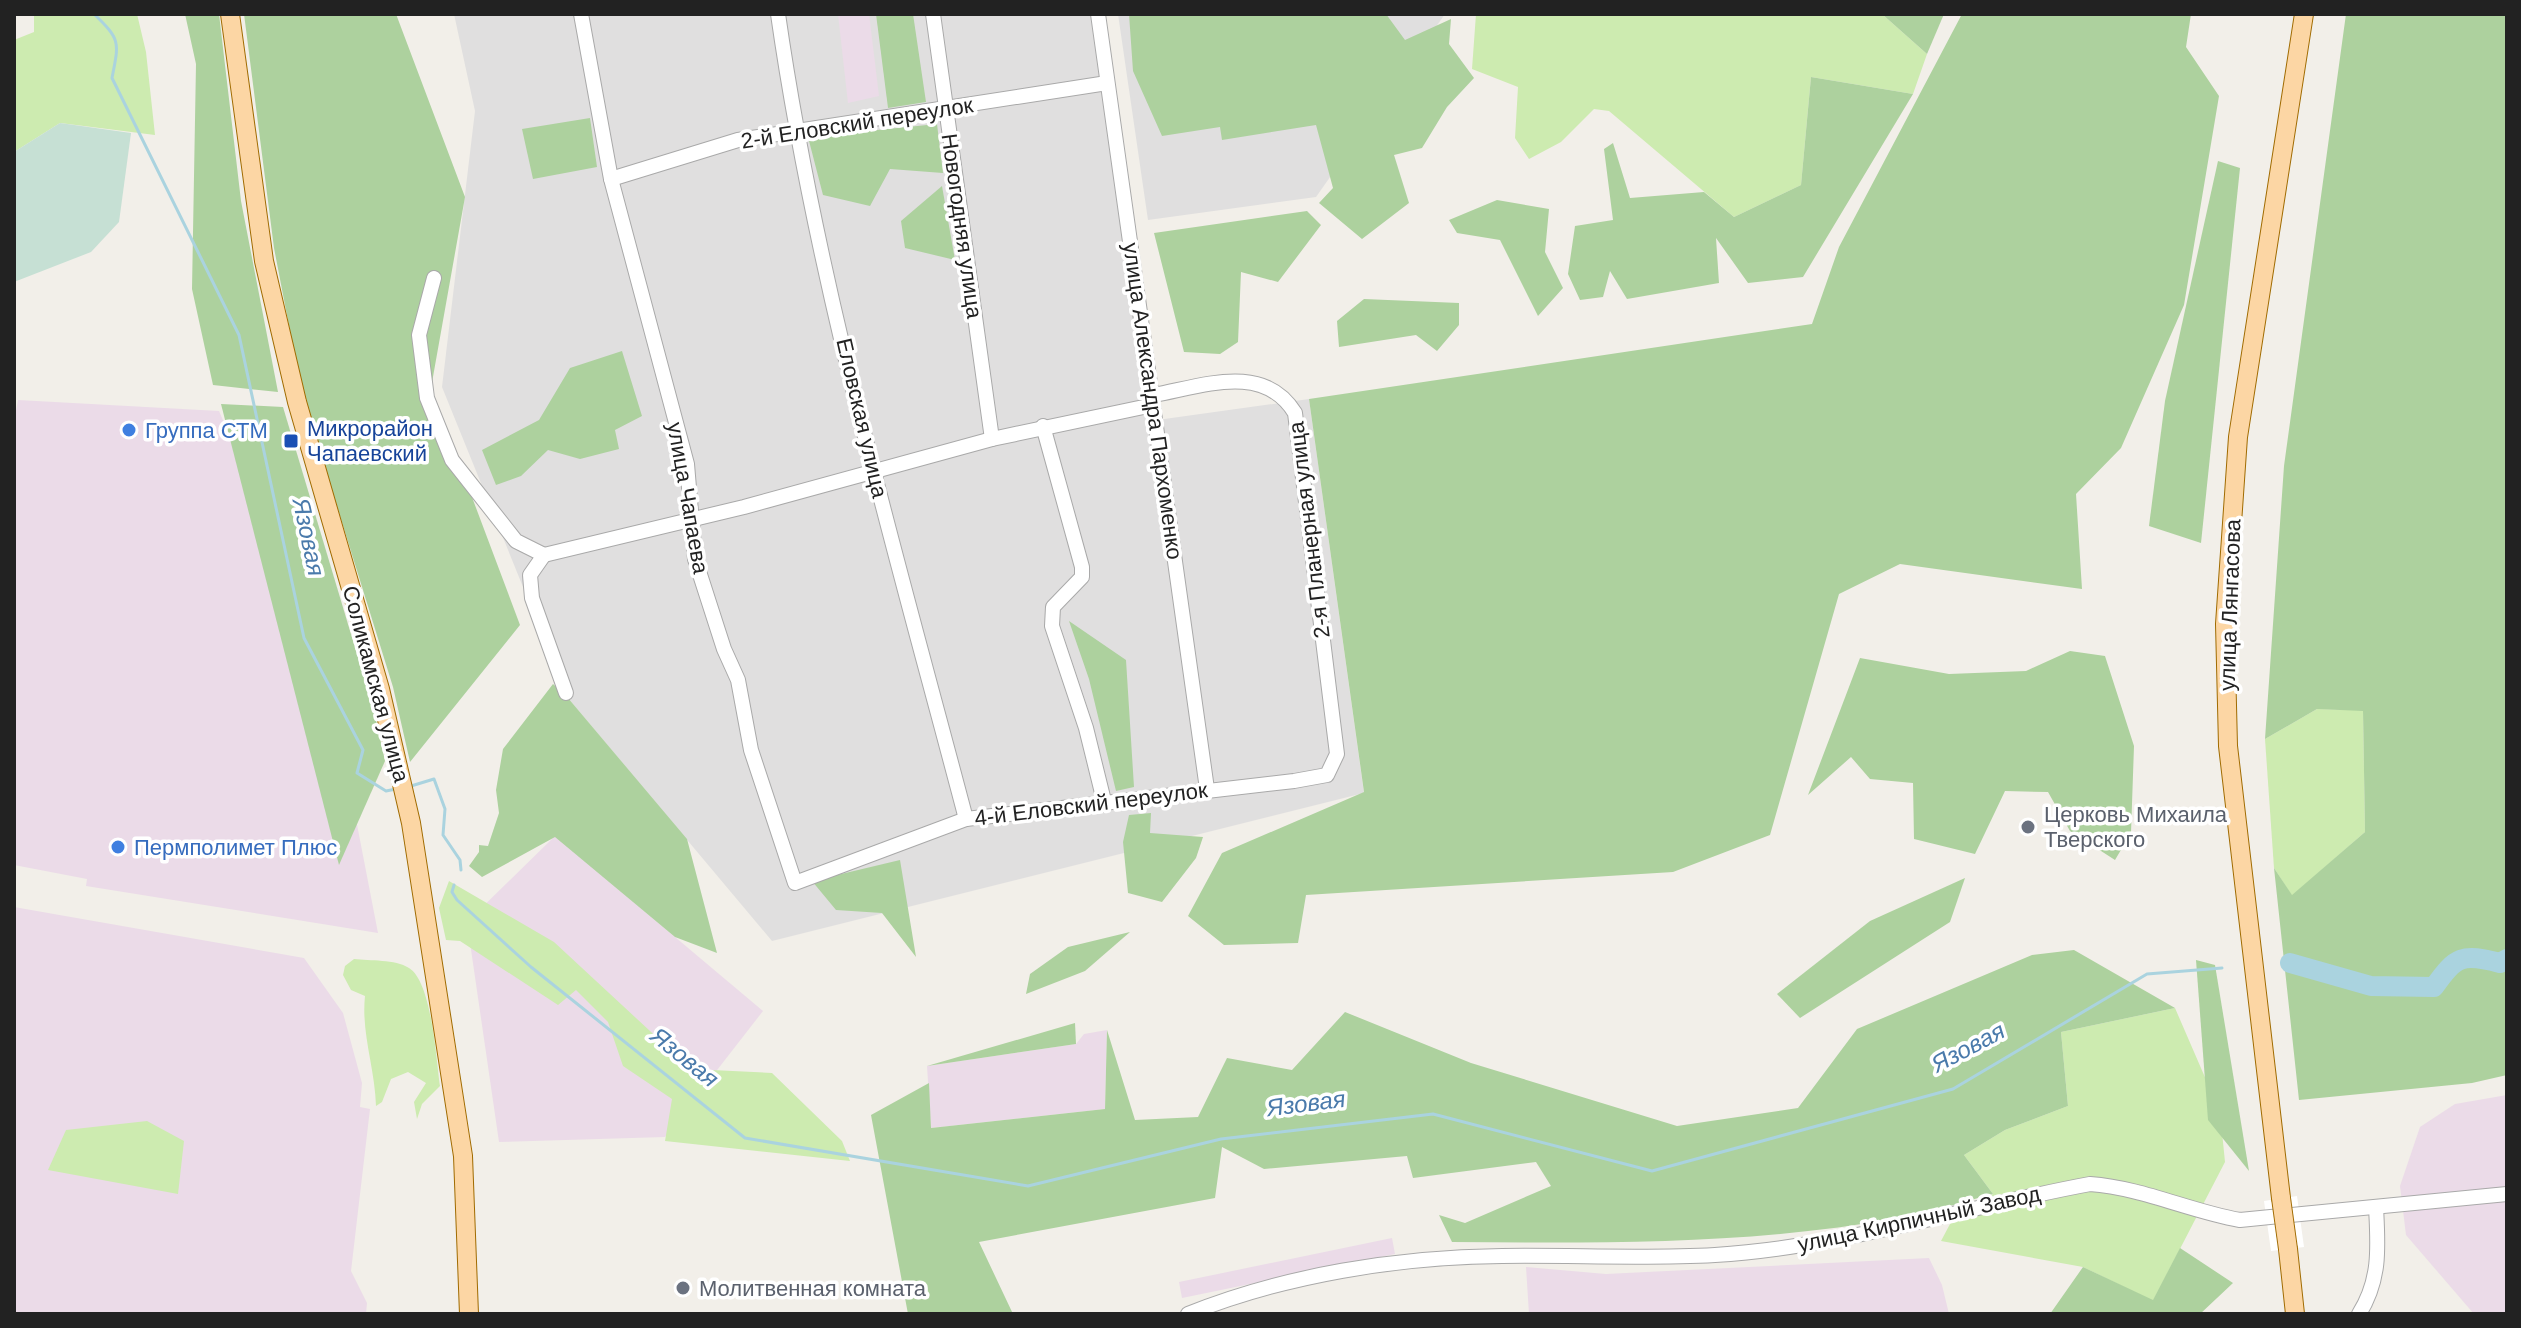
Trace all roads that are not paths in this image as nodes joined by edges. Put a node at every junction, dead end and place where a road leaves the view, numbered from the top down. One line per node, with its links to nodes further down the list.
1 (230, 14): 26 (main road, Соликамская улица)
2 (581, 14): 10 (street, улица Чапаева)
3 (778, 14): 9 (street, Еловская улица)
4 (933, 14): 8 (street, Новогодняя улица)
5 (1098, 14): 7 (street, улица Александра Пархоменко)
6 (2304, 14): 28 (main road, улица Лянгасова, bridge)
7 (1107, 83): 8 (street, 2-й Еловский переулок); 12 (street, улица Александра Пархоменко)
8 (946, 109): 9 (street, 2-й Еловский переулок); 14 (street, Новогодняя улица)
9 (795, 132): 10 (street, 2-й Еловский переулок); 15 (street, Еловская улица)
10 (611, 179): 16 (street, улица Чапаева)
11 (434, 278): 17 (street)
12 (1154, 400): 13 (street, 2-я Планерная улица); 19 (street, 2-я Планерная улица); 20 (street, улица Александра Пархоменко)
13 (1043, 426): 14 (street, 2-я Планерная улица); 21 (street)
14 (992, 439): 15 (street, 2-я Планерная улица)
15 (874, 471): 16 (street, 2-я Планерная улица); 22 (street, Еловская улица)
16 (693, 519): 17 (street, 2-я Планерная улица); 23 (street, улица Чапаева)
17 (544, 555): 18 (street)
18 (566, 693)
19 (1337, 754): 20 (street, 4-й Еловский переулок)
20 (1207, 789): 21 (street, 4-й Еловский переулок)
21 (1105, 805): 22 (street, 4-й Еловский переулок)
22 (966, 819): 23 (street, 4-й Еловский переулок)
23 (795, 883)
24 (2507, 1194): 25 (street, улица Кирпичный Завод)
25 (2376, 1207): 27 (street, улица Кирпичный Завод); 29 (street)
26 (469, 1314)
27 (1188, 1314)
28 (2295, 1314)
29 (2359, 1314)

